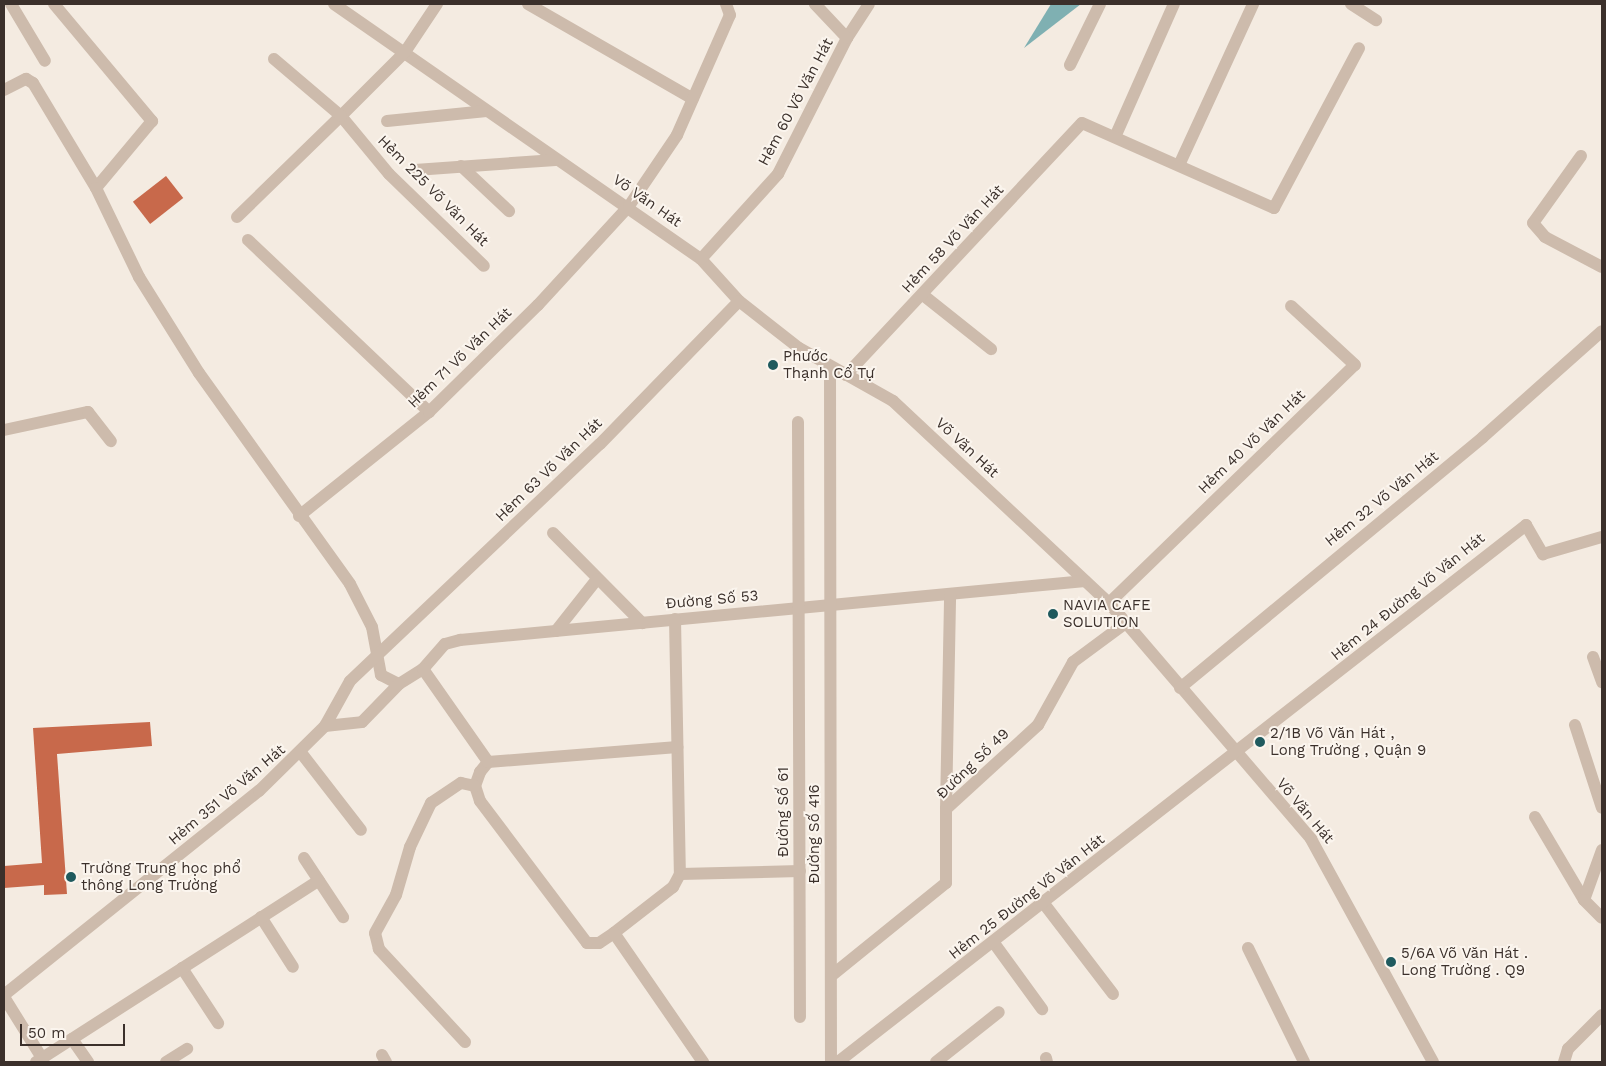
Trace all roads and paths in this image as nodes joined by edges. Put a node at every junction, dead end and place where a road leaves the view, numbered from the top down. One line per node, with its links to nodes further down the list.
1 (11, 4): 18 (street)
2 (54, 4): 31 (street)
3 (334, 4): 16 (street, Võ Văn Hát)
4 (437, 4): 16 (street)
5 (528, 4): 21 (street)
6 (726, 4): 21 (street, Hẻm 71 Võ Văn Hát)
7 (815, 4): 14 (street, Hẻm 60 Võ Văn Hát)
8 (869, 4): 14 (street)
9 (1100, 4): 19 (street)
10 (1174, 4): 25 (street)
11 (1253, 4): 28 (street)
12 (1352, 4): 13 (street)
13 (1376, 20)
14 (847, 38): 36 (street, Hẻm 60 Võ Văn Hát)
15 (1359, 48): 28 (street)
16 (405, 52): 22 (street, Võ Văn Hát); 23 (street)
17 (274, 59): 23 (street, Hẻm 225 Võ Văn Hát)
18 (45, 61)
19 (1070, 65)
20 (4, 90): 31 (street)
21 (693, 99): 32 (street, Hẻm 71 Võ Văn Hát)
22 (487, 111): 24 (street); 27 (street, Võ Văn Hát)
23 (341, 116): 34 (street); 37 (street, Hẻm 225 Võ Văn Hát)
24 (387, 120)
25 (1115, 137): 28 (street); 39 (street, Hẻm 58 Võ Văn Hát)
26 (1581, 156): 38 (street)
27 (556, 160): 29 (street); 32 (street, Võ Văn Hát)
28 (1180, 163)
29 (461, 166): 30 (street); 33 (street)
30 (415, 170)
31 (96, 188): 50 (street)
32 (629, 206): 36 (street, Võ Văn Hát); 46 (street, Hẻm 71 Võ Văn Hát)
33 (509, 211)
34 (237, 217)
35 (248, 240): 46 (street)
36 (701, 259): 40 (street, Võ Văn Hát)
37 (484, 266)
38 (1602, 267)
39 (923, 295): 43 (street); 45 (street, Hẻm 58 Võ Văn Hát)
40 (738, 301): 44 (street, Võ Văn Hát); 63 (street, Hẻm 63 Võ Văn Hát)
41 (1291, 306): 56 (street, Hẻm 40 Võ Văn Hát)
42 (1602, 331): 68 (street, Hẻm 32 Võ Văn Hát)
43 (991, 349)
44 (830, 367): 45 (street, Võ Văn Hát); 57 (street, Đường Số 416)
45 (846, 375): 54 (street, Võ Văn Hát)
46 (429, 412): 50 (street, Hẻm 71 Võ Văn Hát)
47 (798, 422): 58 (street, Đường Số 61)
48 (4, 430): 49 (street)
49 (111, 442)
50 (299, 516): 63 (street)
51 (552, 533): 53 (street)
52 (1602, 537): 73 (street, Hẻm 24 Đường Võ Văn Hát)
53 (597, 579): 61 (street); 62 (street)
54 (1085, 581): 55 (street, Đường Số 53); 56 (street, Võ Văn Hát)
55 (950, 594): 57 (street, Đường Số 53); 77 (street)
56 (1109, 603): 60 (street, Võ Văn Hát)
57 (832, 605): 58 (street, Đường Số 53); 95 (street, Đường Số 416)
58 (800, 608): 59 (street, Đường Số 53); 82 (street, Đường Số 61)
59 (675, 619): 61 (street, Đường Số 53); 71 (street)
60 (1127, 622): 68 (street, Võ Văn Hát); 77 (street, Đường Số 49)
61 (642, 623): 62 (street, Đường Số 53)
62 (556, 631): 65 (street, Đường Số 53)
63 (375, 656): 67 (street); 70 (street, Hẻm 63 Võ Văn Hát)
64 (1593, 657): 66 (street)
65 (423, 668): 67 (street, Đường Số 53); 74 (street)
66 (1602, 682)
67 (398, 684): 70 (street)
68 (1180, 688): 73 (street, Võ Văn Hát)
69 (1575, 725): 76 (street)
70 (325, 726): 72 (street, Hẻm 351 Võ Văn Hát)
71 (677, 747): 74 (street); 83 (street)
72 (302, 754): 79 (street); 97 (street, Hẻm 351 Võ Văn Hát)
73 (1235, 755): 86 (street, Hẻm 25 Đường Võ Văn Hát); 114 (street, Võ Văn Hát)
74 (488, 762): 75 (street)
75 (475, 786): 90 (street); 104 (street)
76 (1602, 808)
77 (946, 809): 95 (street, Đường Số 49)
78 (1535, 816): 85 (street)
79 (362, 830)
80 (1602, 850): 85 (street)
81 (304, 858): 84 (street)
82 (800, 871): 83 (street); 101 (street, Đường Số 61)
83 (680, 874): 90 (street)
84 (319, 880): 87 (street); 88 (street)
85 (1584, 900): 89 (street)
86 (1046, 905): 91 (street, Hẻm 25 Đường Võ Văn Hát); 96 (street)
87 (261, 917): 93 (street); 94 (street)
88 (343, 917)
89 (1602, 918)
90 (614, 933): 109 (street)
91 (994, 944): 98 (street); 111 (street, Hẻm 25 Đường Võ Văn Hát)
92 (1248, 948): 113 (street)
93 (182, 968): 102 (street); 103 (street)
94 (293, 968)
95 (831, 976): 110 (street, Đường Số 416)
96 (1113, 994)
97 (4, 996): 106 (street)
98 (1042, 1009)
99 (999, 1012): 112 (street)
100 (1602, 1015): 115 (street)
101 (800, 1017)
102 (218, 1023)
103 (72, 1039): 106 (street); 107 (street)
104 (465, 1042)
105 (188, 1049): 108 (street)
106 (39, 1060)
107 (88, 1062)
108 (166, 1062)
109 (703, 1062)
110 (831, 1062)
111 (838, 1062)
112 (936, 1062)
113 (1304, 1062)
114 (1433, 1062)
115 (1564, 1062)

